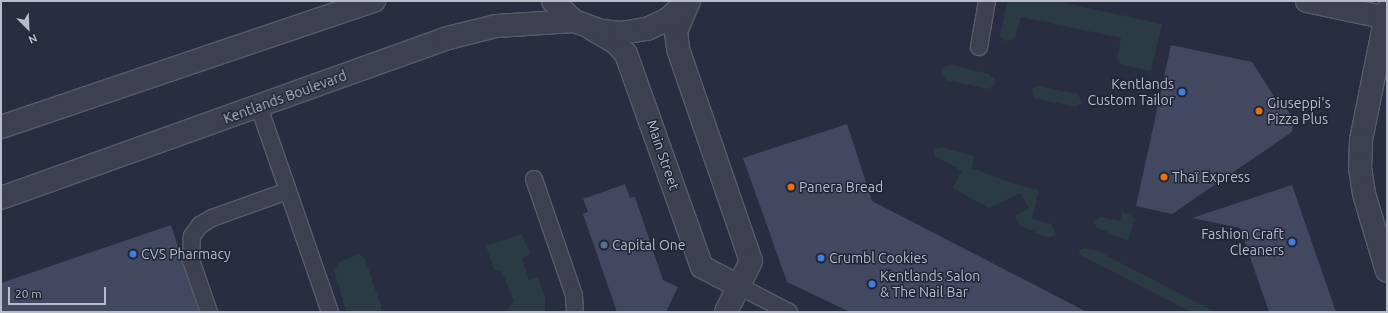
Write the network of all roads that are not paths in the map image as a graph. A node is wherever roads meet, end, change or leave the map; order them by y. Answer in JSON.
{"nodes":[{"id":1,"x":374,"y":1,"type":"edge"},
{"id":2,"x":553,"y":1,"type":"edge"},
{"id":3,"x":688,"y":1,"type":"edge"},
{"id":4,"x":987,"y":1,"type":"edge"},
{"id":5,"x":1307,"y":1,"type":"edge"},
{"id":6,"x":1386,"y":16,"type":"edge"},
{"id":7,"x":579,"y":23,"type":"junction"},
{"id":8,"x":978,"y":47,"type":"dead end"},
{"id":9,"x":259,"y":107,"type":"junction"},
{"id":10,"x":1,"y":127,"type":"edge"},
{"id":11,"x":534,"y":179,"type":"dead end"},
{"id":12,"x":288,"y":191,"type":"junction"},
{"id":13,"x":1,"y":198,"type":"edge"},
{"id":14,"x":1387,"y":270,"type":"edge"},
{"id":15,"x":739,"y":286,"type":"junction"},
{"id":16,"x":209,"y":312,"type":"edge"},
{"id":17,"x":330,"y":312,"type":"edge"},
{"id":18,"x":575,"y":312,"type":"edge"},
{"id":19,"x":726,"y":312,"type":"edge"},
{"id":20,"x":789,"y":312,"type":"edge"}],
"edges":[{"from":1,"to":10,"type":"street"},
{"from":2,"to":7,"type":"street"},
{"from":3,"to":7,"type":"street"},
{"from":3,"to":15,"type":"street"},
{"from":4,"to":8,"type":"lane"},
{"from":5,"to":6,"type":"street"},
{"from":6,"to":14,"type":"street"},
{"from":7,"to":9,"type":"street","name":"Kentlands Boulevard"},
{"from":7,"to":15,"type":"street","name":"Main Street"},
{"from":9,"to":12,"type":"lane"},
{"from":9,"to":13,"type":"street","name":"Kentlands Boulevard"},
{"from":11,"to":18,"type":"lane"},
{"from":12,"to":16,"type":"lane"},
{"from":12,"to":17,"type":"lane"},
{"from":15,"to":19,"type":"street"},
{"from":15,"to":20,"type":"lane"}]}
